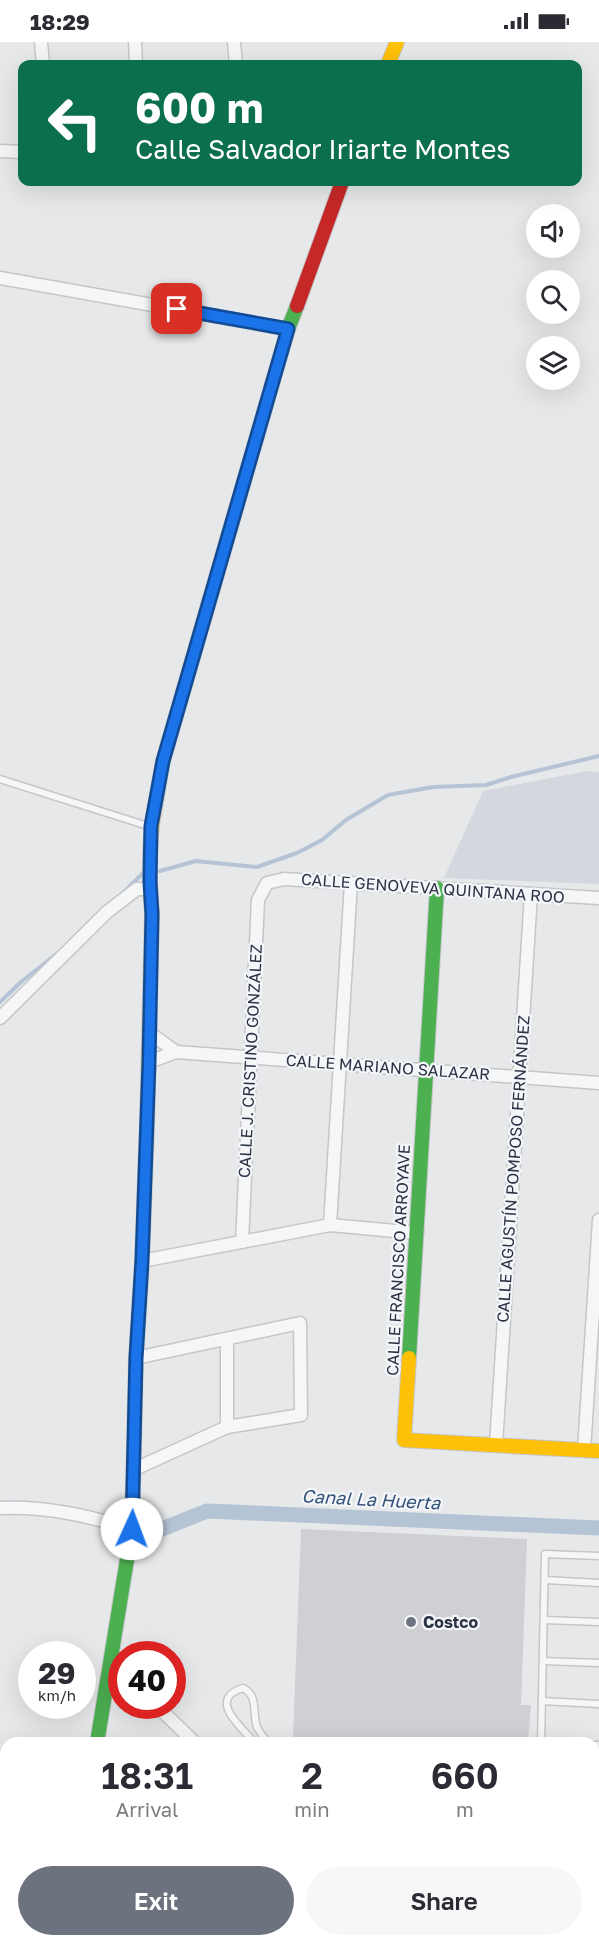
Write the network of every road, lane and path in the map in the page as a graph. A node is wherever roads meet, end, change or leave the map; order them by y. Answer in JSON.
{"nodes":[{"id":1,"x":41,"y":42,"type":"edge"},
{"id":2,"x":135,"y":42,"type":"edge"},
{"id":3,"x":234,"y":42,"type":"edge"},
{"id":4,"x":397,"y":42,"type":"edge"},
{"id":5,"x":43,"y":60,"type":"edge"},
{"id":6,"x":136,"y":60,"type":"edge"},
{"id":7,"x":236,"y":60,"type":"edge"},
{"id":8,"x":390,"y":60,"type":"edge"},
{"id":9,"x":0,"y":151,"type":"edge"},
{"id":10,"x":18,"y":152,"type":"edge"},
{"id":11,"x":341,"y":186,"type":"edge"},
{"id":12,"x":0,"y":278,"type":"edge"},
{"id":13,"x":288,"y":329,"type":"junction"},
{"id":14,"x":0,"y":779,"type":"edge"},
{"id":15,"x":151,"y":826,"type":"junction"},
{"id":16,"x":267,"y":883,"type":"joint"},
{"id":17,"x":351,"y":883,"type":"junction"},
{"id":18,"x":437,"y":888,"type":"junction"},
{"id":19,"x":150,"y":889,"type":"junction"},
{"id":20,"x":531,"y":894,"type":"junction"},
{"id":21,"x":599,"y":898,"type":"edge"},
{"id":22,"x":0,"y":1018,"type":"edge"},
{"id":23,"x":150,"y":1033,"type":"junction"},
{"id":24,"x":176,"y":1052,"type":"junction"},
{"id":25,"x":250,"y":1057,"type":"junction"},
{"id":26,"x":149,"y":1062,"type":"junction"},
{"id":27,"x":340,"y":1064,"type":"junction"},
{"id":28,"x":426,"y":1070,"type":"junction"},
{"id":29,"x":519,"y":1077,"type":"junction"},
{"id":30,"x":599,"y":1083,"type":"edge"},
{"id":31,"x":599,"y":1220,"type":"edge"},
{"id":32,"x":330,"y":1225,"type":"junction"},
{"id":33,"x":417,"y":1233,"type":"junction"},
{"id":34,"x":242,"y":1242,"type":"junction"},
{"id":35,"x":142,"y":1261,"type":"junction"},
{"id":36,"x":227,"y":1339,"type":"junction"},
{"id":37,"x":136,"y":1358,"type":"junction"},
{"id":38,"x":227,"y":1427,"type":"junction"},
{"id":39,"x":496,"y":1445,"type":"junction"},
{"id":40,"x":584,"y":1450,"type":"junction"},
{"id":41,"x":599,"y":1451,"type":"edge"},
{"id":42,"x":135,"y":1469,"type":"junction"},
{"id":43,"x":0,"y":1508,"type":"edge"},
{"id":44,"x":132,"y":1529,"type":"junction"},
{"id":45,"x":599,"y":1556,"type":"edge"},
{"id":46,"x":545,"y":1580,"type":"junction"},
{"id":47,"x":599,"y":1583,"type":"edge"},
{"id":48,"x":544,"y":1620,"type":"junction"},
{"id":49,"x":599,"y":1622,"type":"edge"},
{"id":50,"x":114,"y":1641,"type":"edge"},
{"id":51,"x":543,"y":1661,"type":"junction"},
{"id":52,"x":599,"y":1663,"type":"edge"},
{"id":53,"x":108,"y":1679,"type":"edge"},
{"id":54,"x":542,"y":1701,"type":"junction"},
{"id":55,"x":599,"y":1704,"type":"edge"},
{"id":56,"x":170,"y":1719,"type":"edge"},
{"id":57,"x":98,"y":1737,"type":"edge"},
{"id":58,"x":189,"y":1737,"type":"edge"},
{"id":59,"x":250,"y":1737,"type":"edge"},
{"id":60,"x":264,"y":1737,"type":"edge"},
{"id":61,"x":541,"y":1737,"type":"edge"}],
"edges":[{"from":1,"to":5,"type":"street"},
{"from":2,"to":6,"type":"street"},
{"from":3,"to":7,"type":"street"},
{"from":4,"to":8,"type":"main road"},
{"from":9,"to":10,"type":"street"},
{"from":11,"to":13,"type":"main road"},
{"from":12,"to":13,"type":"street"},
{"from":13,"to":15,"type":"main road"},
{"from":14,"to":15,"type":"lane"},
{"from":15,"to":19,"type":"main road"},
{"from":16,"to":17,"type":"street","name":"CALLE GENOVEVA QUINTANA ROO"},
{"from":16,"to":25,"type":"street","name":"CALLE J. CRISTINO GONZÁLEZ"},
{"from":17,"to":18,"type":"street","name":"CALLE GENOVEVA QUINTANA ROO"},
{"from":17,"to":27,"type":"street"},
{"from":18,"to":20,"type":"street","name":"CALLE GENOVEVA QUINTANA ROO"},
{"from":18,"to":28,"type":"main road","name":"CALLE FRANCISCO ARROYAVE"},
{"from":19,"to":22,"type":"street"},
{"from":19,"to":23,"type":"main road"},
{"from":20,"to":21,"type":"street","name":"CALLE GENOVEVA QUINTANA ROO"},
{"from":20,"to":29,"type":"street","name":"CALLE AGUSTÍN POMPOSO FERNÁNDEZ"},
{"from":23,"to":24,"type":"street"},
{"from":23,"to":26,"type":"main road"},
{"from":24,"to":25,"type":"street","name":"CALLE MARIANO SALAZAR"},
{"from":24,"to":26,"type":"street","name":"CALLE MARIANO SALAZAR"},
{"from":25,"to":27,"type":"street","name":"CALLE MARIANO SALAZAR"},
{"from":25,"to":34,"type":"street","name":"CALLE J. CRISTINO GONZÁLEZ"},
{"from":26,"to":35,"type":"main road"},
{"from":27,"to":28,"type":"street","name":"CALLE MARIANO SALAZAR"},
{"from":27,"to":32,"type":"street"},
{"from":28,"to":29,"type":"street","name":"CALLE MARIANO SALAZAR"},
{"from":28,"to":33,"type":"main road","name":"CALLE FRANCISCO ARROYAVE"},
{"from":29,"to":30,"type":"street","name":"CALLE MARIANO SALAZAR"},
{"from":29,"to":39,"type":"street","name":"CALLE AGUSTÍN POMPOSO FERNÁNDEZ"},
{"from":31,"to":40,"type":"street"},
{"from":32,"to":33,"type":"street"},
{"from":32,"to":34,"type":"street"},
{"from":33,"to":39,"type":"main road","name":"CALLE FRANCISCO ARROYAVE"},
{"from":34,"to":35,"type":"street"},
{"from":35,"to":37,"type":"main road"},
{"from":36,"to":37,"type":"street"},
{"from":36,"to":38,"type":"street"},
{"from":36,"to":38,"type":"street"},
{"from":37,"to":42,"type":"main road"},
{"from":38,"to":42,"type":"street"},
{"from":39,"to":40,"type":"main road","name":"CALLE FRANCISCO ARROYAVE"},
{"from":40,"to":41,"type":"main road","name":"CALLE FRANCISCO ARROYAVE"},
{"from":42,"to":44,"type":"main road"},
{"from":43,"to":44,"type":"street"},
{"from":44,"to":50,"type":"main road"},
{"from":45,"to":46,"type":"lane"},
{"from":46,"to":47,"type":"lane"},
{"from":46,"to":48,"type":"lane"},
{"from":48,"to":49,"type":"lane"},
{"from":48,"to":51,"type":"lane"},
{"from":51,"to":52,"type":"lane"},
{"from":51,"to":54,"type":"lane"},
{"from":53,"to":57,"type":"main road"},
{"from":54,"to":55,"type":"lane"},
{"from":54,"to":61,"type":"lane"},
{"from":56,"to":58,"type":"street"},
{"from":59,"to":60,"type":"lane"}]}
